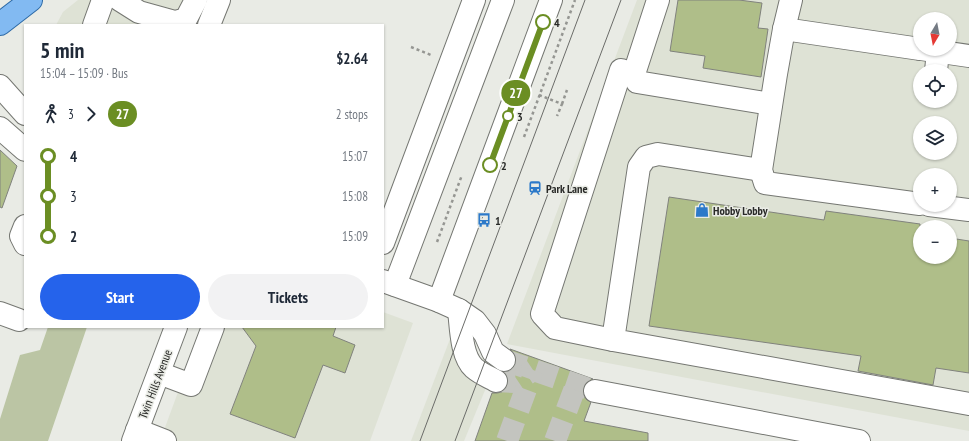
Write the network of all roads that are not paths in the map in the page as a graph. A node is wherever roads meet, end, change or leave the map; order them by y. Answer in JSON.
{"nodes":[{"id":1,"x":31,"y":0,"type":"edge"},
{"id":2,"x":103,"y":0,"type":"edge"},
{"id":3,"x":120,"y":0,"type":"edge"},
{"id":4,"x":196,"y":0,"type":"edge"},
{"id":5,"x":219,"y":0,"type":"edge"},
{"id":6,"x":474,"y":0,"type":"edge"},
{"id":7,"x":503,"y":0,"type":"edge"},
{"id":8,"x":551,"y":0,"type":"edge"},
{"id":9,"x":658,"y":0,"type":"edge"},
{"id":10,"x":791,"y":0,"type":"edge"},
{"id":11,"x":0,"y":24,"type":"edge"},
{"id":12,"x":94,"y":24,"type":"edge"},
{"id":13,"x":209,"y":24,"type":"edge"},
{"id":14,"x":784,"y":29,"type":"junction"},
{"id":15,"x":913,"y":52,"type":"edge"},
{"id":16,"x":957,"y":56,"type":"edge"},
{"id":17,"x":969,"y":56,"type":"edge"},
{"id":18,"x":634,"y":74,"type":"junction"},
{"id":19,"x":0,"y":86,"type":"edge"},
{"id":20,"x":771,"y":104,"type":"junction"},
{"id":21,"x":17,"y":111,"type":"edge"},
{"id":22,"x":0,"y":128,"type":"edge"},
{"id":23,"x":24,"y":149,"type":"edge"},
{"id":24,"x":761,"y":170,"type":"junction"},
{"id":25,"x":913,"y":203,"type":"edge"},
{"id":26,"x":957,"y":208,"type":"edge"},
{"id":27,"x":969,"y":210,"type":"edge"},
{"id":28,"x":24,"y":228,"type":"edge"},
{"id":29,"x":384,"y":240,"type":"edge"},
{"id":30,"x":24,"y":242,"type":"edge"},
{"id":31,"x":389,"y":283,"type":"edge"},
{"id":32,"x":439,"y":301,"type":"junction"},
{"id":33,"x":459,"y":310,"type":"junction"},
{"id":34,"x":176,"y":328,"type":"edge"},
{"id":35,"x":213,"y":328,"type":"edge"},
{"id":36,"x":613,"y":340,"type":"junction"},
{"id":37,"x":504,"y":360,"type":"tunnel mouth"},
{"id":38,"x":159,"y":373,"type":"junction"},
{"id":39,"x":496,"y":381,"type":"tunnel mouth"},
{"id":40,"x":595,"y":391,"type":"tunnel mouth"},
{"id":41,"x":969,"y":404,"type":"edge"},
{"id":42,"x":136,"y":436,"type":"edge"},
{"id":43,"x":165,"y":441,"type":"edge"},
{"id":44,"x":860,"y":441,"type":"edge"}],
"edges":[{"from":1,"to":11,"type":"main road"},
{"from":2,"to":12,"type":"street"},
{"from":3,"to":4,"type":"street"},
{"from":5,"to":13,"type":"street"},
{"from":6,"to":29,"type":"street"},
{"from":7,"to":31,"type":"street"},
{"from":8,"to":32,"type":"street"},
{"from":9,"to":18,"type":"street"},
{"from":10,"to":14,"type":"street"},
{"from":14,"to":15,"type":"street"},
{"from":14,"to":20,"type":"street"},
{"from":16,"to":17,"type":"street"},
{"from":18,"to":20,"type":"street"},
{"from":18,"to":36,"type":"street"},
{"from":19,"to":21,"type":"street"},
{"from":20,"to":24,"type":"street"},
{"from":22,"to":23,"type":"street"},
{"from":24,"to":25,"type":"street"},
{"from":24,"to":36,"type":"street"},
{"from":26,"to":27,"type":"street"},
{"from":28,"to":30,"type":"street"},
{"from":31,"to":32,"type":"street"},
{"from":32,"to":33,"type":"street"},
{"from":33,"to":37,"type":"street"},
{"from":33,"to":39,"type":"street"},
{"from":34,"to":38,"type":"street","name":"Twin Hills Avenue"},
{"from":35,"to":38,"type":"street"},
{"from":36,"to":41,"type":"street"},
{"from":38,"to":42,"type":"street","name":"Twin Hills Avenue"},
{"from":40,"to":44,"type":"street"},
{"from":42,"to":43,"type":"street"}]}
